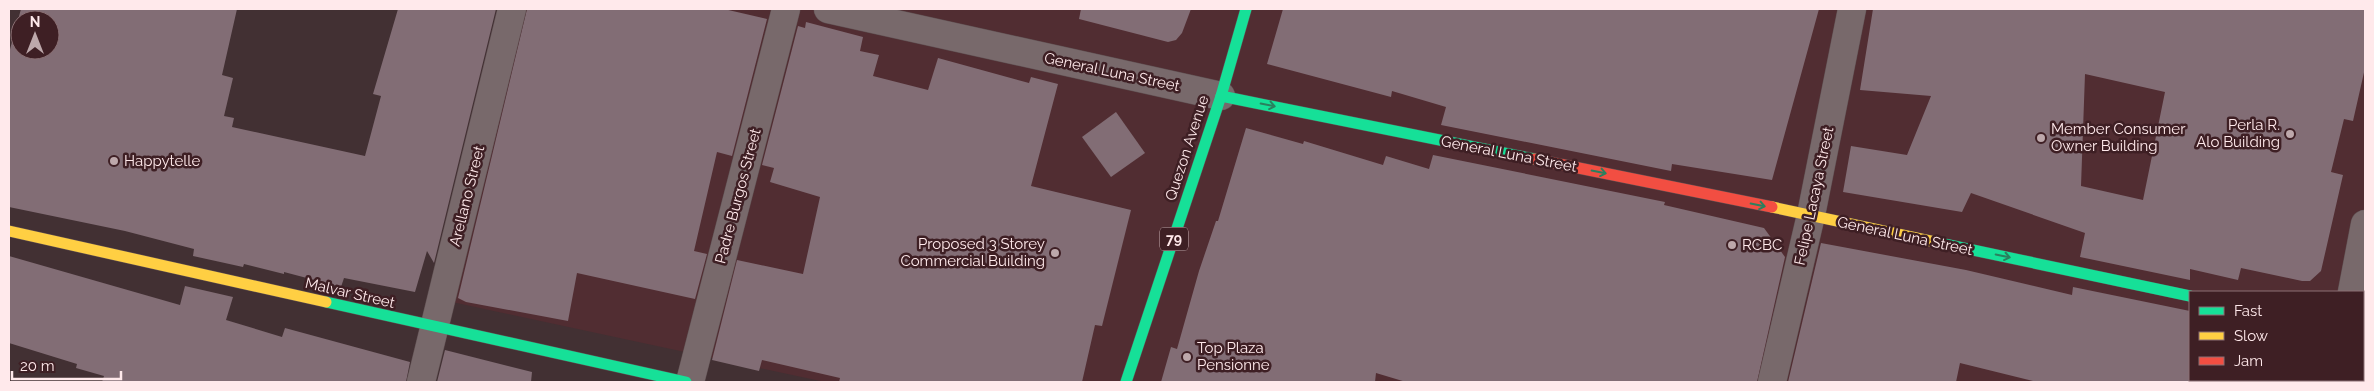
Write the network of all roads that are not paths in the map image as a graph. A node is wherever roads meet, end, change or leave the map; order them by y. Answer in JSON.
{"nodes":[{"id":1,"x":512,"y":9,"type":"edge"},
{"id":2,"x":786,"y":9,"type":"edge"},
{"id":3,"x":828,"y":9,"type":"edge"},
{"id":4,"x":1246,"y":9,"type":"edge"},
{"id":5,"x":1852,"y":9,"type":"edge"},
{"id":6,"x":1221,"y":96,"type":"junction"},
{"id":7,"x":1810,"y":215,"type":"junction"},
{"id":8,"x":2365,"y":224,"type":"edge"},
{"id":9,"x":9,"y":231,"type":"edge"},
{"id":10,"x":2352,"y":291,"type":"edge"},
{"id":11,"x":2189,"y":296,"type":"edge"},
{"id":12,"x":436,"y":328,"type":"junction"},
{"id":13,"x":421,"y":382,"type":"edge"},
{"id":14,"x":688,"y":382,"type":"edge"},
{"id":15,"x":1126,"y":382,"type":"edge"},
{"id":16,"x":1772,"y":382,"type":"edge"}],
"edges":[{"from":1,"to":12,"type":"street","name":"Arellano Street"},
{"from":2,"to":14,"type":"street","name":"Padre Burgos Street"},
{"from":3,"to":6,"type":"street","name":"General Luna Street"},
{"from":4,"to":6,"type":"street","name":"Quezon Avenue","number":"79"},
{"from":5,"to":7,"type":"street","name":"Felipe Lacaya Street"},
{"from":6,"to":7,"type":"street","name":"General Luna Street","one_way":true},
{"from":6,"to":15,"type":"street","name":"Quezon Avenue","number":"79"},
{"from":7,"to":11,"type":"street","name":"General Luna Street","one_way":true},
{"from":7,"to":16,"type":"street","name":"Felipe Lacaya Street"},
{"from":8,"to":10,"type":"street"},
{"from":9,"to":12,"type":"street","name":"Malvar Street"},
{"from":12,"to":13,"type":"street","name":"Arellano Street"},
{"from":12,"to":14,"type":"street","name":"Malvar Street"}]}
